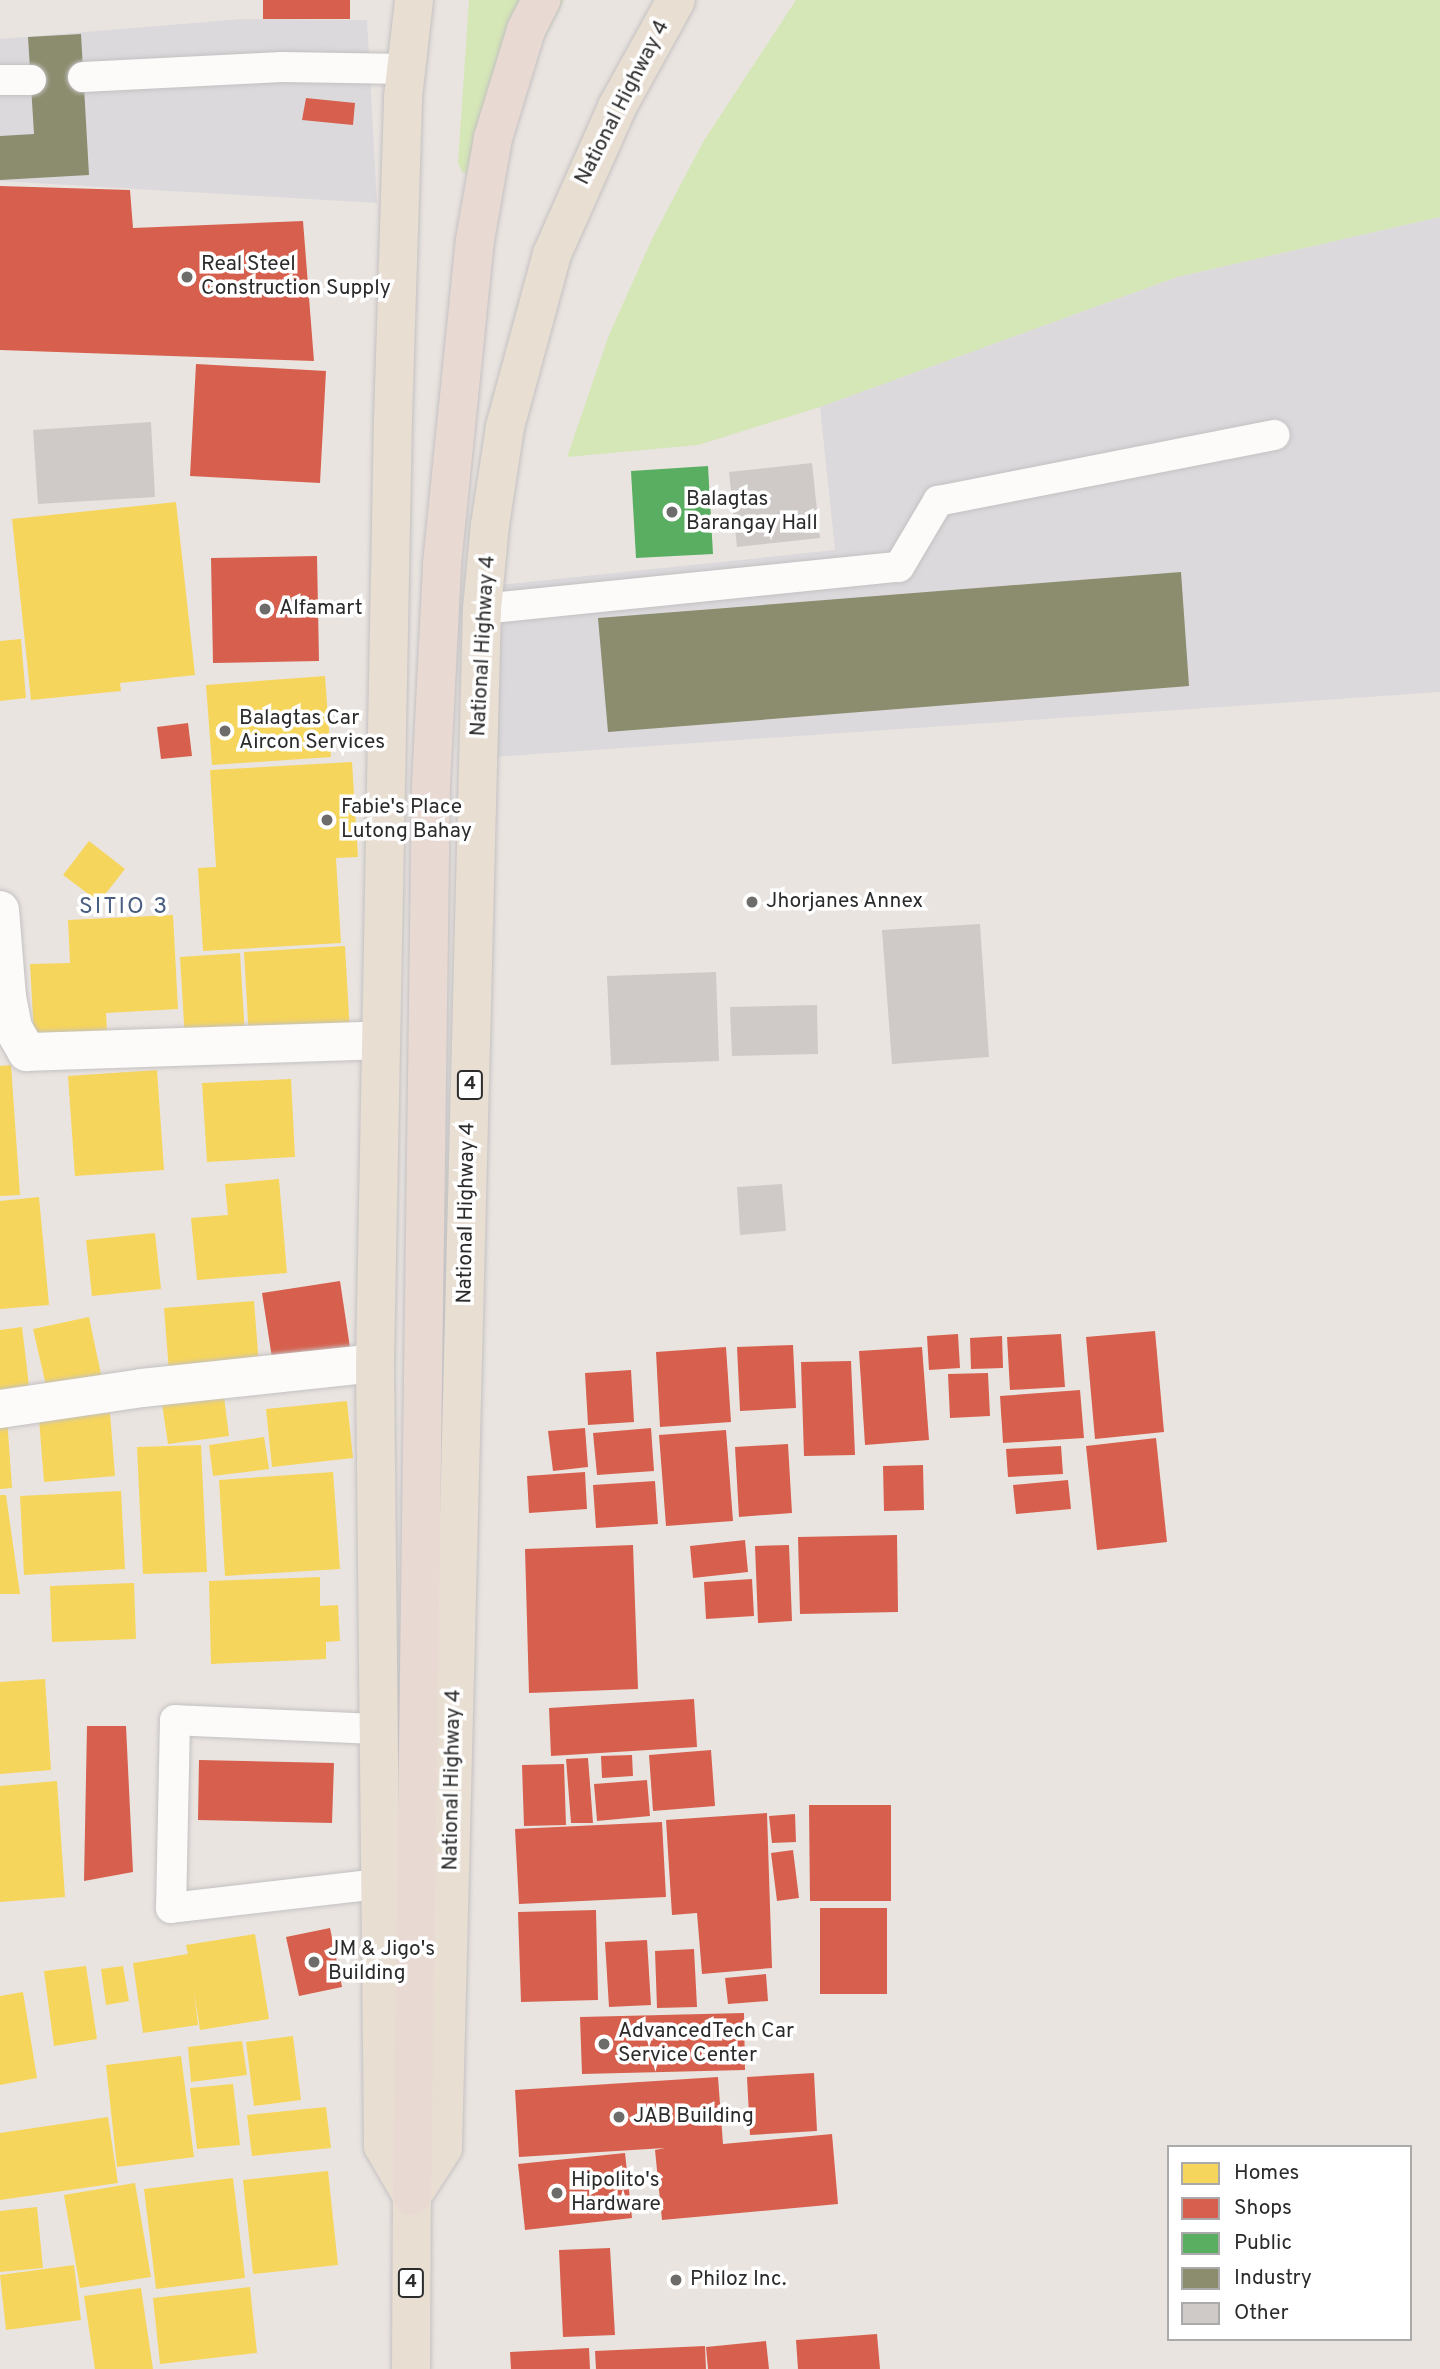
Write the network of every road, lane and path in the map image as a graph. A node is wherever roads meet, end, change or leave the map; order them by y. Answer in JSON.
{"nodes":[{"id":1,"x":414,"y":0,"type":"edge"},
{"id":2,"x":541,"y":0,"type":"edge"},
{"id":3,"x":676,"y":0,"type":"edge"},
{"id":4,"x":408,"y":69,"type":"junction"},
{"id":5,"x":83,"y":77,"type":"dead end"},
{"id":6,"x":0,"y":79,"type":"edge"},
{"id":7,"x":31,"y":80,"type":"dead end"},
{"id":8,"x":1275,"y":435,"type":"dead end"},
{"id":9,"x":482,"y":609,"type":"junction"},
{"id":10,"x":0,"y":910,"type":"edge"},
{"id":11,"x":381,"y":1040,"type":"junction"},
{"id":12,"x":374,"y":1363,"type":"junction"},
{"id":13,"x":0,"y":1409,"type":"edge"},
{"id":14,"x":379,"y":1729,"type":"junction"},
{"id":15,"x":380,"y":1884,"type":"junction"},
{"id":16,"x":412,"y":2196,"type":"junction"},
{"id":17,"x":411,"y":2369,"type":"edge"}],
"edges":[{"from":1,"to":4,"type":"main road"},
{"from":2,"to":16,"type":"highway"},
{"from":3,"to":9,"type":"main road","name":"National Highway 4","number":"4"},
{"from":4,"to":5,"type":"lane"},
{"from":4,"to":11,"type":"main road"},
{"from":6,"to":7,"type":"lane"},
{"from":8,"to":9,"type":"lane"},
{"from":9,"to":16,"type":"main road","name":"National Highway 4","number":"4"},
{"from":10,"to":11,"type":"street"},
{"from":11,"to":12,"type":"main road"},
{"from":12,"to":13,"type":"street"},
{"from":12,"to":14,"type":"main road"},
{"from":14,"to":15,"type":"main road"},
{"from":14,"to":15,"type":"lane"},
{"from":15,"to":16,"type":"main road"},
{"from":16,"to":17,"type":"main road","number":"4"}]}
